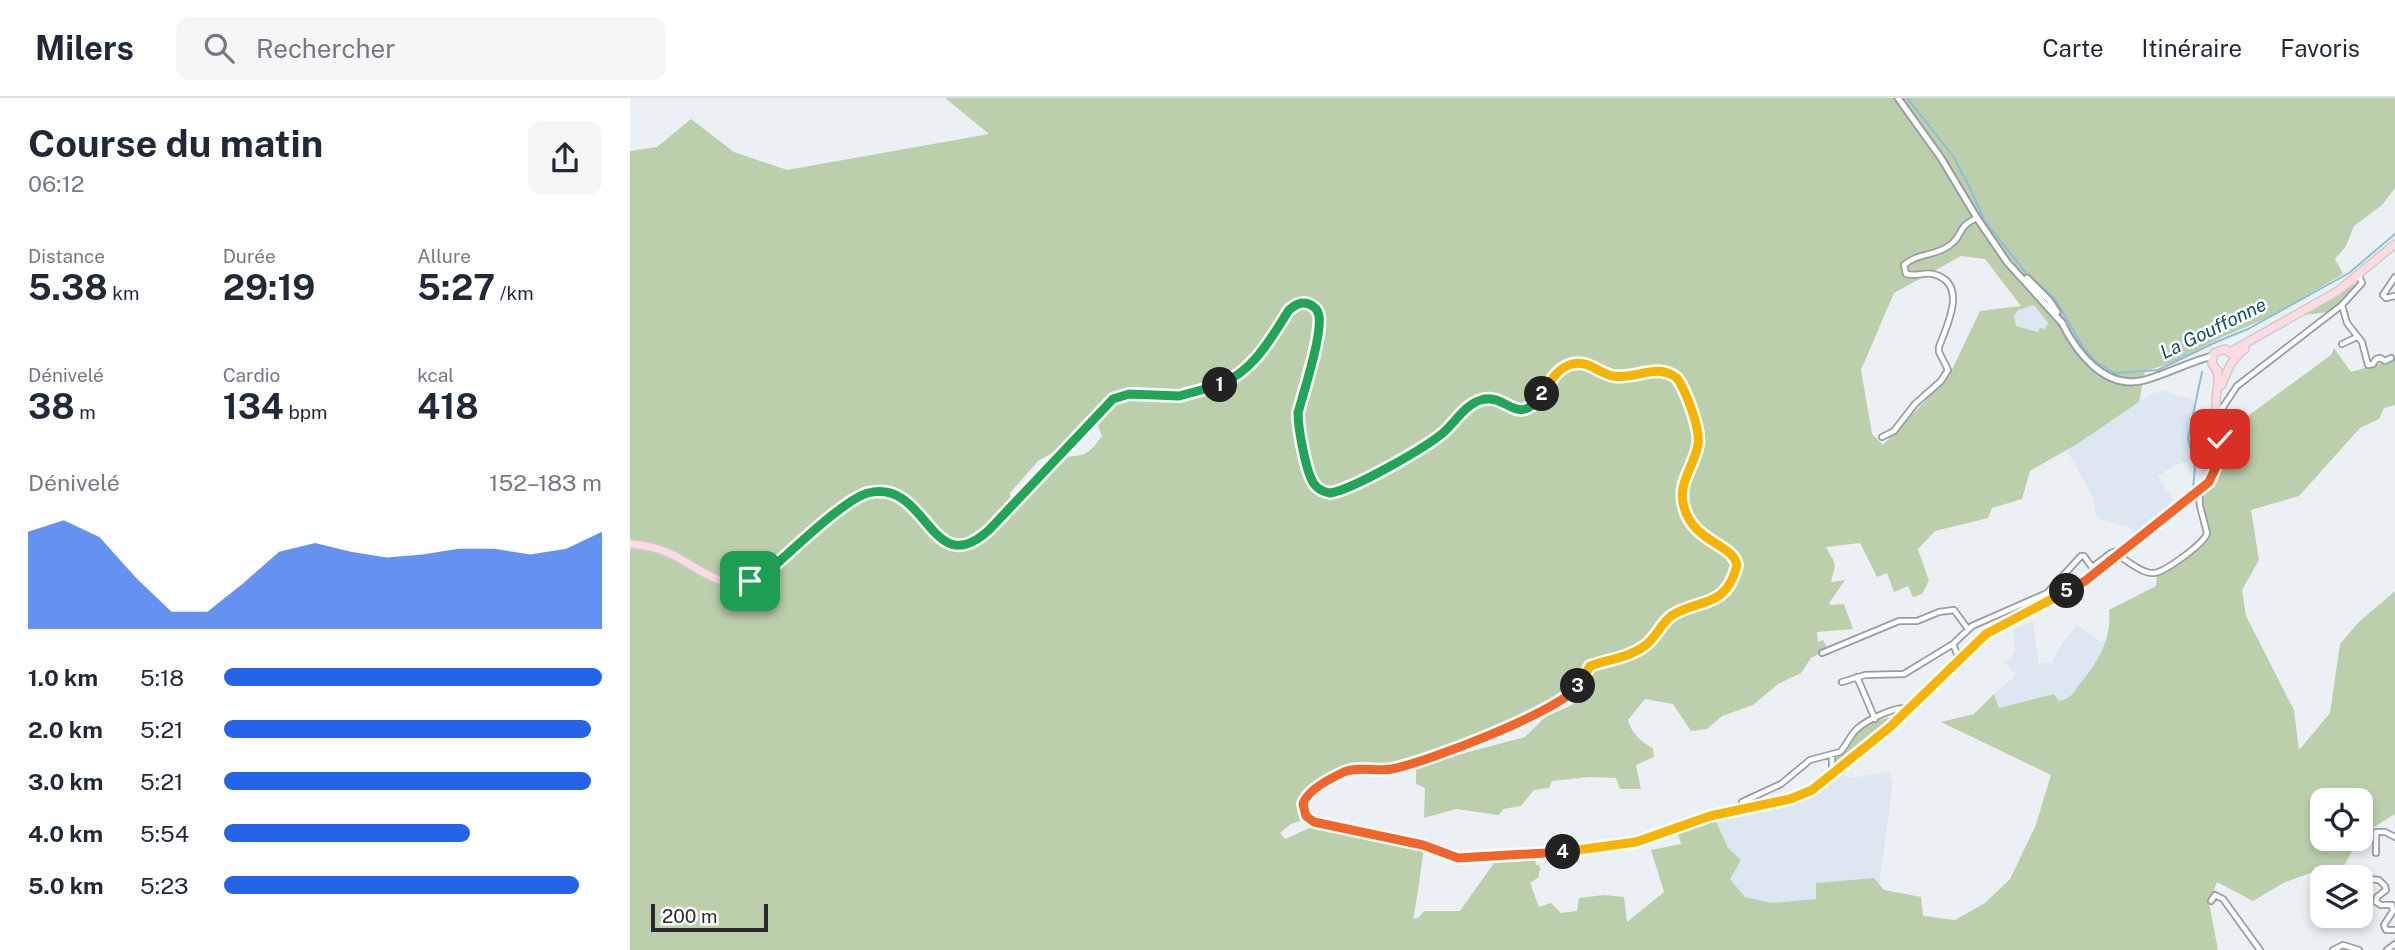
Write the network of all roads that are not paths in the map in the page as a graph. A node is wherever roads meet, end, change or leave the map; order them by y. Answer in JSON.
{"nodes":[{"id":1,"x":1898,"y":98,"type":"edge"},
{"id":2,"x":1977,"y":218,"type":"junction"},
{"id":3,"x":2395,"y":244,"type":"edge"},
{"id":4,"x":2358,"y":274,"type":"junction"},
{"id":5,"x":2395,"y":277,"type":"edge"},
{"id":6,"x":2395,"y":296,"type":"edge"},
{"id":7,"x":2342,"y":305,"type":"junction"},
{"id":8,"x":2283,"y":323,"type":"junction"},
{"id":9,"x":2357,"y":337,"type":"junction"},
{"id":10,"x":2342,"y":344,"type":"dead end"},
{"id":11,"x":2230,"y":352,"type":"junction"},
{"id":12,"x":2391,"y":358,"type":"dead end"},
{"id":13,"x":2234,"y":361,"type":"junction"},
{"id":14,"x":2213,"y":363,"type":"junction"},
{"id":15,"x":2226,"y":371,"type":"junction"},
{"id":16,"x":2219,"y":410,"type":"junction"},
{"id":17,"x":1882,"y":437,"type":"dead end"},
{"id":18,"x":2199,"y":492,"type":"junction"},
{"id":19,"x":630,"y":544,"type":"edge"},
{"id":20,"x":2120,"y":554,"type":"junction"},
{"id":21,"x":1968,"y":629,"type":"junction"},
{"id":22,"x":1953,"y":644,"type":"junction"},
{"id":23,"x":1822,"y":653,"type":"dead end"},
{"id":24,"x":1959,"y":659,"type":"junction"},
{"id":25,"x":1857,"y":677,"type":"junction"},
{"id":26,"x":1842,"y":682,"type":"dead end"},
{"id":27,"x":1910,"y":708,"type":"junction"},
{"id":28,"x":1875,"y":719,"type":"junction"},
{"id":29,"x":1832,"y":756,"type":"junction"},
{"id":30,"x":1838,"y":770,"type":"junction"},
{"id":31,"x":1742,"y":802,"type":"dead end"},
{"id":32,"x":2395,"y":837,"type":"edge"},
{"id":33,"x":2376,"y":853,"type":"dead end"},
{"id":34,"x":2373,"y":879,"type":"edge"},
{"id":35,"x":2211,"y":901,"type":"dead end"},
{"id":36,"x":2395,"y":930,"type":"edge"},
{"id":37,"x":2395,"y":944,"type":"edge"},
{"id":38,"x":2260,"y":950,"type":"edge"},
{"id":39,"x":2333,"y":950,"type":"edge"},
{"id":40,"x":2358,"y":950,"type":"edge"},
{"id":41,"x":2387,"y":950,"type":"edge"}],
"edges":[{"from":1,"to":2,"type":"street"},
{"from":2,"to":14,"type":"street"},
{"from":2,"to":17,"type":"street"},
{"from":3,"to":4,"type":"main road"},
{"from":4,"to":7,"type":"street"},
{"from":4,"to":8,"type":"main road"},
{"from":5,"to":6,"type":"street"},
{"from":7,"to":9,"type":"street"},
{"from":7,"to":16,"type":"street"},
{"from":8,"to":11,"type":"main road"},
{"from":8,"to":13,"type":"main road"},
{"from":9,"to":10,"type":"street"},
{"from":9,"to":12,"type":"street"},
{"from":11,"to":13,"type":"main road"},
{"from":11,"to":14,"type":"main road"},
{"from":13,"to":15,"type":"main road"},
{"from":14,"to":15,"type":"main road"},
{"from":14,"to":16,"type":"main road"},
{"from":15,"to":16,"type":"main road"},
{"from":16,"to":18,"type":"main road"},
{"from":18,"to":20,"type":"main road"},
{"from":18,"to":20,"type":"street"},
{"from":19,"to":30,"type":"main road"},
{"from":20,"to":21,"type":"street"},
{"from":20,"to":24,"type":"main road"},
{"from":21,"to":22,"type":"street"},
{"from":21,"to":23,"type":"street"},
{"from":22,"to":24,"type":"street"},
{"from":22,"to":25,"type":"street"},
{"from":24,"to":27,"type":"main road"},
{"from":25,"to":26,"type":"street"},
{"from":25,"to":28,"type":"street"},
{"from":27,"to":28,"type":"street"},
{"from":27,"to":30,"type":"main road"},
{"from":28,"to":29,"type":"street"},
{"from":29,"to":30,"type":"street"},
{"from":29,"to":31,"type":"street"},
{"from":32,"to":33,"type":"street"},
{"from":34,"to":36,"type":"street"},
{"from":35,"to":38,"type":"street"},
{"from":37,"to":41,"type":"street"},
{"from":39,"to":40,"type":"street"}]}
